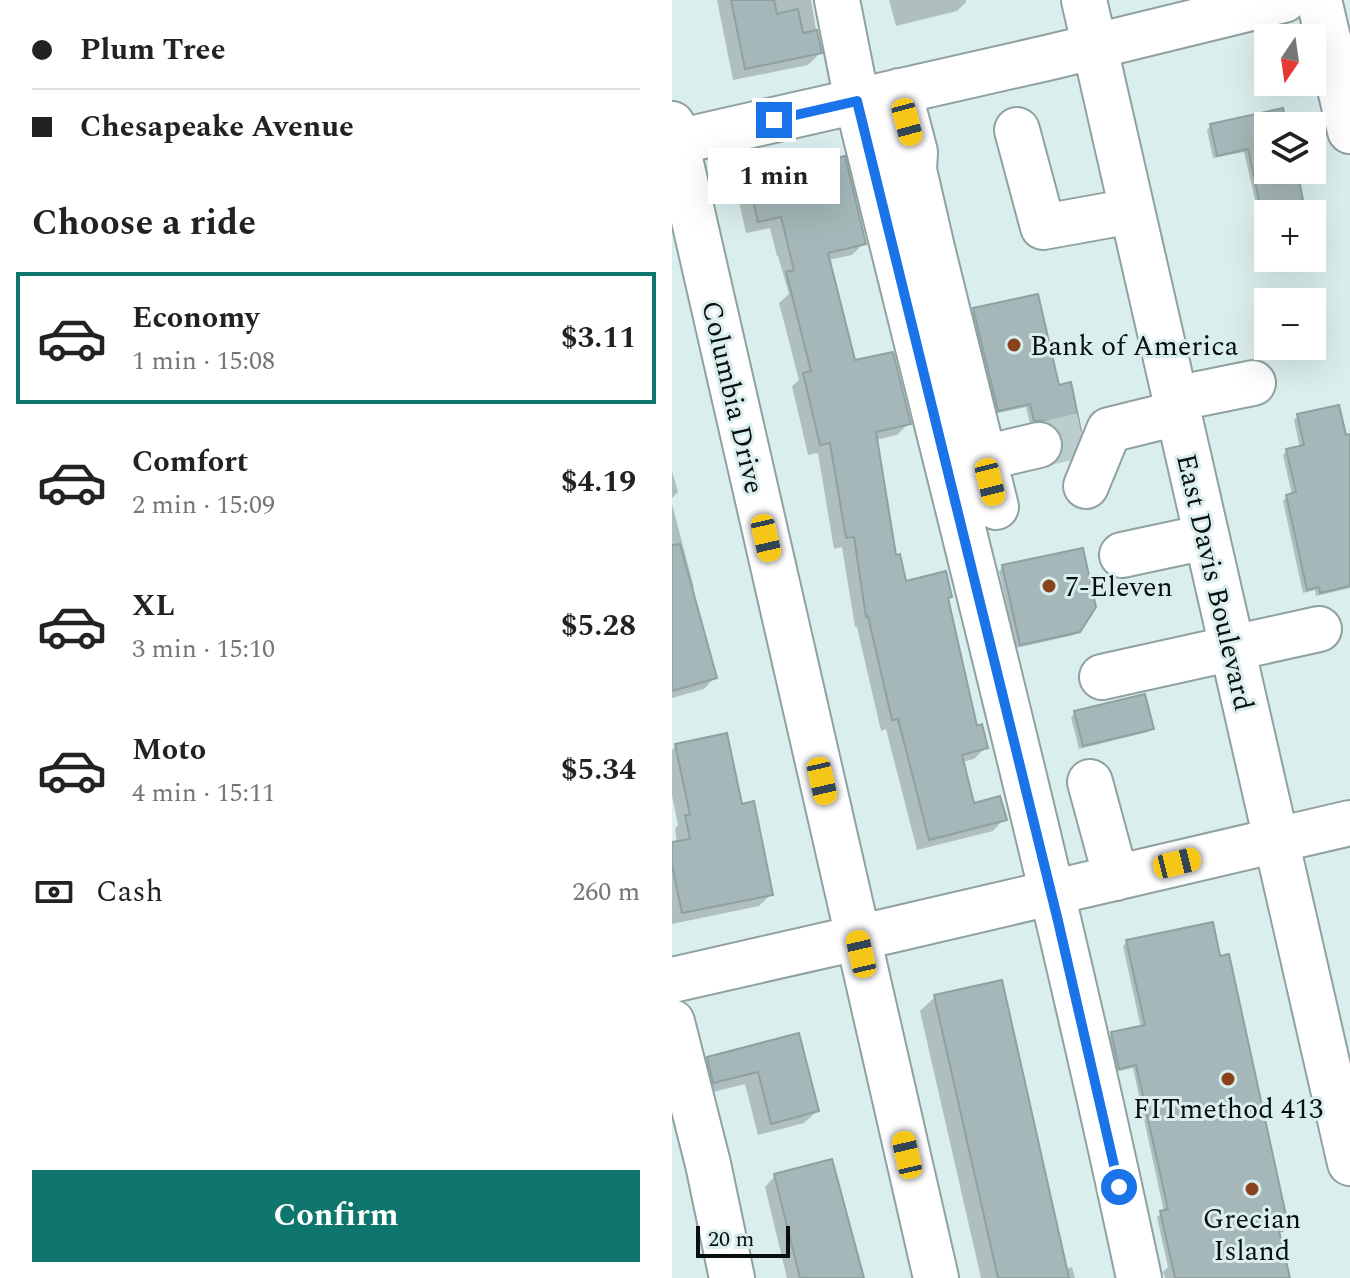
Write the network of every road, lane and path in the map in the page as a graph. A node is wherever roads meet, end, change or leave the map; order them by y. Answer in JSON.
{"nodes":[{"id":1,"x":837,"y":0,"type":"edge"},
{"id":2,"x":1084,"y":0,"type":"edge"},
{"id":3,"x":1284,"y":0,"type":"edge"},
{"id":4,"x":1319,"y":0,"type":"edge"},
{"id":5,"x":1094,"y":46,"type":"junction"},
{"id":6,"x":899,"y":91,"type":"junction"},
{"id":7,"x":857,"y":101,"type":"junction"},
{"id":8,"x":1017,"y":130,"type":"dead end"},
{"id":9,"x":1350,"y":131,"type":"edge"},
{"id":10,"x":673,"y":137,"type":"edge"},
{"id":11,"x":1132,"y":211,"type":"junction"},
{"id":12,"x":1253,"y":383,"type":"dead end"},
{"id":13,"x":1176,"y":406,"type":"junction"},
{"id":14,"x":1039,"y":445,"type":"tunnel mouth"},
{"id":15,"x":984,"y":458,"type":"junction"},
{"id":16,"x":1086,"y":486,"type":"dead end"},
{"id":17,"x":996,"y":507,"type":"dead end"},
{"id":18,"x":1206,"y":537,"type":"junction"},
{"id":19,"x":1122,"y":555,"type":"dead end"},
{"id":20,"x":1319,"y":629,"type":"dead end"},
{"id":21,"x":1231,"y":648,"type":"junction"},
{"id":22,"x":1102,"y":677,"type":"dead end"},
{"id":23,"x":1090,"y":782,"type":"dead end"},
{"id":24,"x":1350,"y":823,"type":"edge"},
{"id":25,"x":1276,"y":840,"type":"junction"},
{"id":26,"x":1116,"y":878,"type":"junction"},
{"id":27,"x":1051,"y":893,"type":"junction"},
{"id":28,"x":858,"y":938,"type":"junction"},
{"id":29,"x":672,"y":980,"type":"edge"},
{"id":30,"x":672,"y":1022,"type":"edge"},
{"id":31,"x":1350,"y":1163,"type":"edge"},
{"id":32,"x":732,"y":1278,"type":"edge"},
{"id":33,"x":936,"y":1278,"type":"edge"},
{"id":34,"x":1139,"y":1278,"type":"edge"}],
"edges":[{"from":1,"to":7,"type":"street"},
{"from":2,"to":5,"type":"street","name":"East Davis Boulevard"},
{"from":3,"to":5,"type":"street"},
{"from":4,"to":9,"type":"street"},
{"from":5,"to":6,"type":"street"},
{"from":5,"to":11,"type":"street","name":"East Davis Boulevard"},
{"from":6,"to":7,"type":"street"},
{"from":6,"to":15,"type":"street"},
{"from":7,"to":10,"type":"street"},
{"from":7,"to":27,"type":"street"},
{"from":8,"to":11,"type":"street"},
{"from":10,"to":28,"type":"street","name":"Columbia Drive"},
{"from":11,"to":13,"type":"street","name":"East Davis Boulevard"},
{"from":12,"to":13,"type":"street"},
{"from":13,"to":16,"type":"street"},
{"from":13,"to":18,"type":"street","name":"East Davis Boulevard"},
{"from":14,"to":15,"type":"street"},
{"from":15,"to":17,"type":"street"},
{"from":18,"to":19,"type":"street"},
{"from":18,"to":21,"type":"street","name":"East Davis Boulevard"},
{"from":20,"to":21,"type":"street"},
{"from":21,"to":22,"type":"street"},
{"from":21,"to":25,"type":"street","name":"East Davis Boulevard"},
{"from":23,"to":26,"type":"street"},
{"from":24,"to":25,"type":"street"},
{"from":25,"to":26,"type":"street"},
{"from":25,"to":31,"type":"street","name":"East Davis Boulevard"},
{"from":26,"to":27,"type":"street"},
{"from":27,"to":28,"type":"street"},
{"from":27,"to":34,"type":"street"},
{"from":28,"to":29,"type":"street"},
{"from":28,"to":33,"type":"street","name":"Columbia Drive"},
{"from":30,"to":32,"type":"street"}]}
